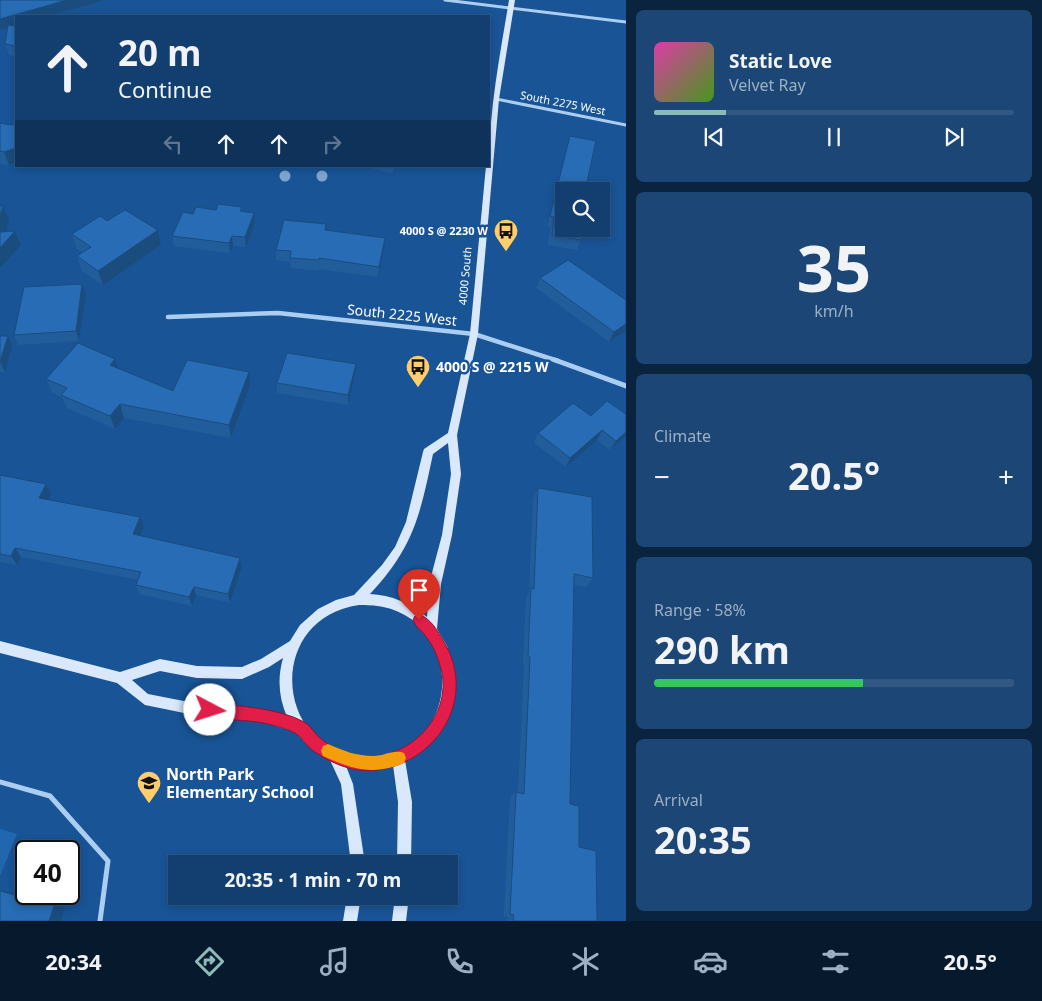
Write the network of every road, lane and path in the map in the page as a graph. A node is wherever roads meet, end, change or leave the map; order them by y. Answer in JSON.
{"nodes":[{"id":1,"x":445,"y":0,"type":"edge"},
{"id":2,"x":512,"y":0,"type":"edge"},
{"id":3,"x":511,"y":8,"type":"junction"},
{"id":4,"x":626,"y":22,"type":"edge"},
{"id":5,"x":496,"y":99,"type":"junction"},
{"id":6,"x":626,"y":125,"type":"edge"},
{"id":7,"x":490,"y":163,"type":"edge"},
{"id":8,"x":490,"y":167,"type":"edge"},
{"id":9,"x":168,"y":317,"type":"dead end"},
{"id":10,"x":474,"y":334,"type":"junction"},
{"id":11,"x":626,"y":386,"type":"edge"},
{"id":12,"x":452,"y":435,"type":"junction"},
{"id":13,"x":357,"y":600,"type":"junction"},
{"id":14,"x":431,"y":632,"type":"junction"},
{"id":15,"x":291,"y":646,"type":"junction"},
{"id":16,"x":0,"y":647,"type":"edge"},
{"id":17,"x":120,"y":678,"type":"junction"},
{"id":18,"x":300,"y":727,"type":"junction"},
{"id":19,"x":334,"y":755,"type":"junction"},
{"id":20,"x":399,"y":758,"type":"junction"},
{"id":21,"x":0,"y":782,"type":"edge"},
{"id":22,"x":357,"y":855,"type":"edge"},
{"id":23,"x":404,"y":855,"type":"edge"},
{"id":24,"x":353,"y":905,"type":"edge"},
{"id":25,"x":401,"y":905,"type":"edge"},
{"id":26,"x":100,"y":921,"type":"edge"},
{"id":27,"x":350,"y":921,"type":"edge"},
{"id":28,"x":399,"y":921,"type":"edge"}],
"edges":[{"from":1,"to":3,"type":"street"},
{"from":2,"to":3,"type":"street","name":"4000 South"},
{"from":3,"to":4,"type":"street"},
{"from":3,"to":5,"type":"street","name":"4000 South"},
{"from":5,"to":6,"type":"street","name":"South 2275 West"},
{"from":5,"to":7,"type":"street","name":"4000 South"},
{"from":8,"to":10,"type":"street","name":"4000 South"},
{"from":9,"to":10,"type":"street","name":"South 2225 West"},
{"from":10,"to":11,"type":"street","name":"South 2225 West"},
{"from":10,"to":12,"type":"street","name":"4000 South"},
{"from":12,"to":13,"type":"street"},
{"from":12,"to":14,"type":"street","name":"4000 South"},
{"from":13,"to":14,"type":"street"},
{"from":13,"to":15,"type":"street"},
{"from":14,"to":20,"type":"street"},
{"from":15,"to":17,"type":"street"},
{"from":15,"to":18,"type":"street"},
{"from":16,"to":17,"type":"street"},
{"from":17,"to":18,"type":"street"},
{"from":18,"to":19,"type":"street"},
{"from":19,"to":20,"type":"street"},
{"from":19,"to":22,"type":"street"},
{"from":20,"to":23,"type":"street"},
{"from":21,"to":26,"type":"lane"},
{"from":24,"to":27,"type":"street"},
{"from":25,"to":28,"type":"street"}]}
